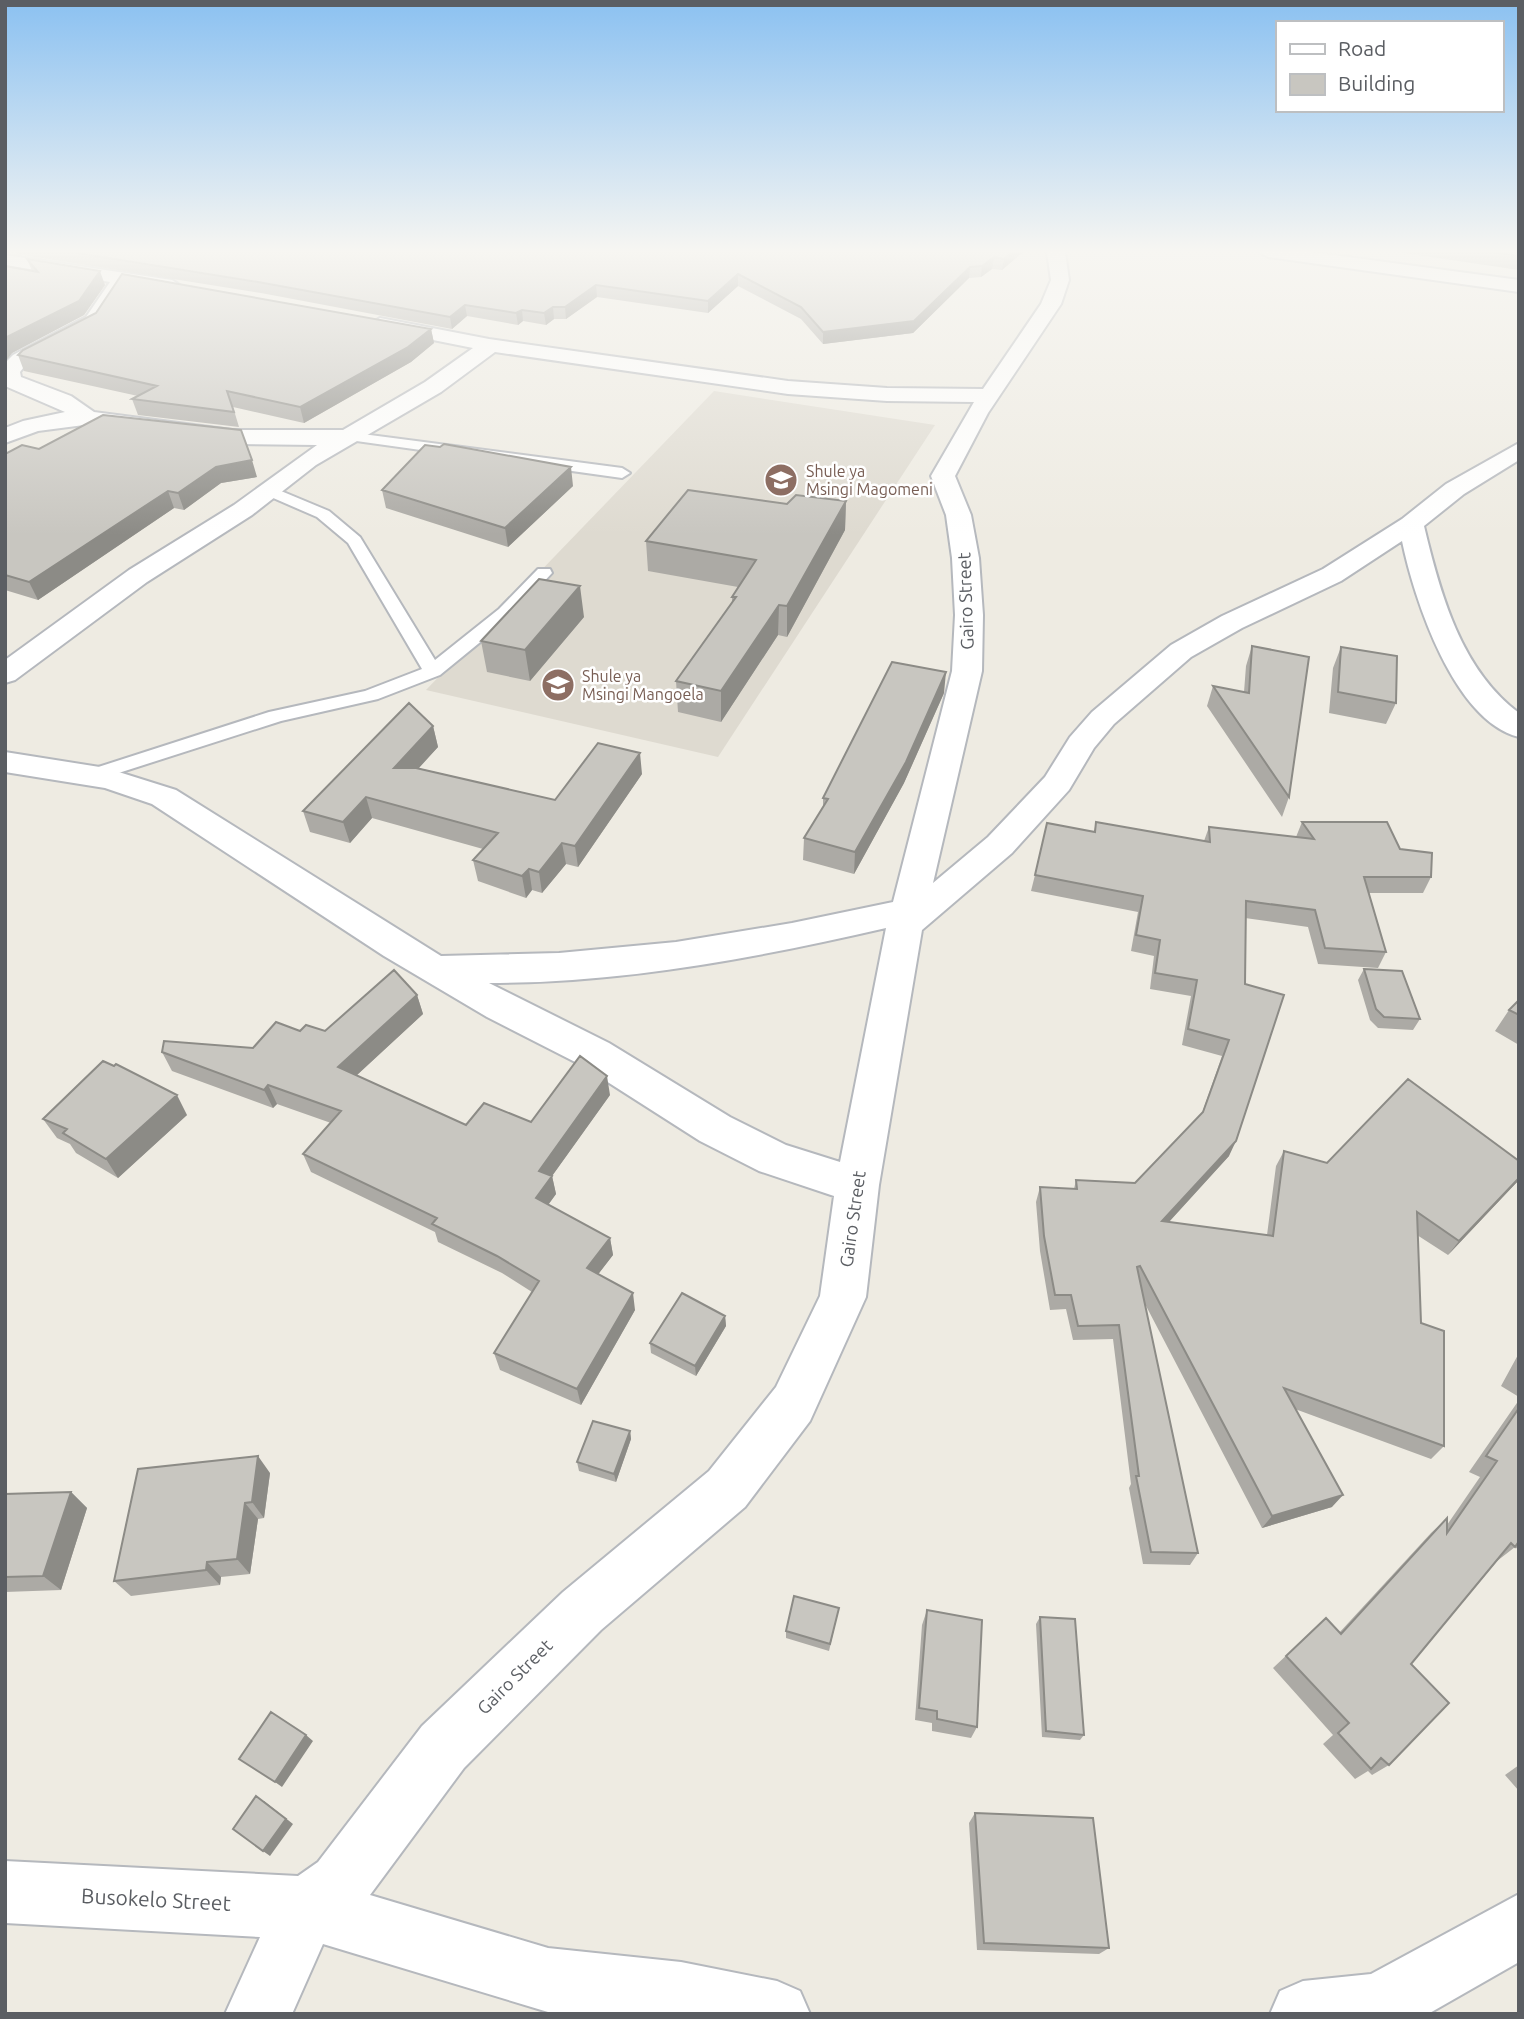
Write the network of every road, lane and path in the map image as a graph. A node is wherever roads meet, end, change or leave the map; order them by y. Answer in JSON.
{"nodes":[{"id":1,"x":44,"y":346,"type":"edge"},
{"id":2,"x":489,"y":346,"type":"edge"},
{"id":3,"x":499,"y":346,"type":"edge"},
{"id":4,"x":1022,"y":346,"type":"edge"},
{"id":5,"x":989,"y":395,"type":"junction"},
{"id":6,"x":86,"y":416,"type":"junction"},
{"id":7,"x":5,"y":436,"type":"edge"},
{"id":8,"x":347,"y":436,"type":"junction"},
{"id":9,"x":1519,"y":450,"type":"edge"},
{"id":10,"x":622,"y":473,"type":"dead end"},
{"id":11,"x":269,"y":491,"type":"junction"},
{"id":12,"x":1411,"y":524,"type":"junction"},
{"id":13,"x":544,"y":573,"type":"dead end"},
{"id":14,"x":433,"y":671,"type":"junction"},
{"id":15,"x":5,"y":674,"type":"edge"},
{"id":16,"x":1519,"y":728,"type":"edge"},
{"id":17,"x":5,"y":762,"type":"edge"},
{"id":18,"x":96,"y":774,"type":"junction"},
{"id":19,"x":906,"y":918,"type":"junction"},
{"id":20,"x":439,"y":969,"type":"junction"},
{"id":21,"x":857,"y":1185,"type":"junction"},
{"id":22,"x":5,"y":1892,"type":"edge"},
{"id":23,"x":307,"y":1908,"type":"junction"},
{"id":24,"x":1519,"y":1926,"type":"edge"},
{"id":25,"x":258,"y":2014,"type":"edge"},
{"id":26,"x":777,"y":2014,"type":"edge"},
{"id":27,"x":1303,"y":2014,"type":"edge"}],
"edges":[{"from":1,"to":6,"type":"street"},
{"from":2,"to":8,"type":"street"},
{"from":3,"to":5,"type":"street"},
{"from":4,"to":5,"type":"street","name":"Gairo Street"},
{"from":5,"to":19,"type":"street","name":"Gairo Street"},
{"from":6,"to":7,"type":"street"},
{"from":6,"to":8,"type":"street"},
{"from":8,"to":10,"type":"lane"},
{"from":8,"to":11,"type":"street"},
{"from":9,"to":12,"type":"street"},
{"from":11,"to":14,"type":"lane"},
{"from":11,"to":15,"type":"street"},
{"from":12,"to":16,"type":"street"},
{"from":12,"to":19,"type":"street"},
{"from":13,"to":14,"type":"lane"},
{"from":14,"to":18,"type":"lane"},
{"from":17,"to":18,"type":"street"},
{"from":18,"to":20,"type":"street"},
{"from":19,"to":20,"type":"street"},
{"from":19,"to":21,"type":"street","name":"Gairo Street"},
{"from":20,"to":21,"type":"street"},
{"from":21,"to":23,"type":"street","name":"Gairo Street"},
{"from":22,"to":23,"type":"street","name":"Busokelo Street"},
{"from":23,"to":25,"type":"street","name":"Gairo Street"},
{"from":23,"to":26,"type":"street","name":"Busokelo Street"},
{"from":24,"to":27,"type":"street"}]}
